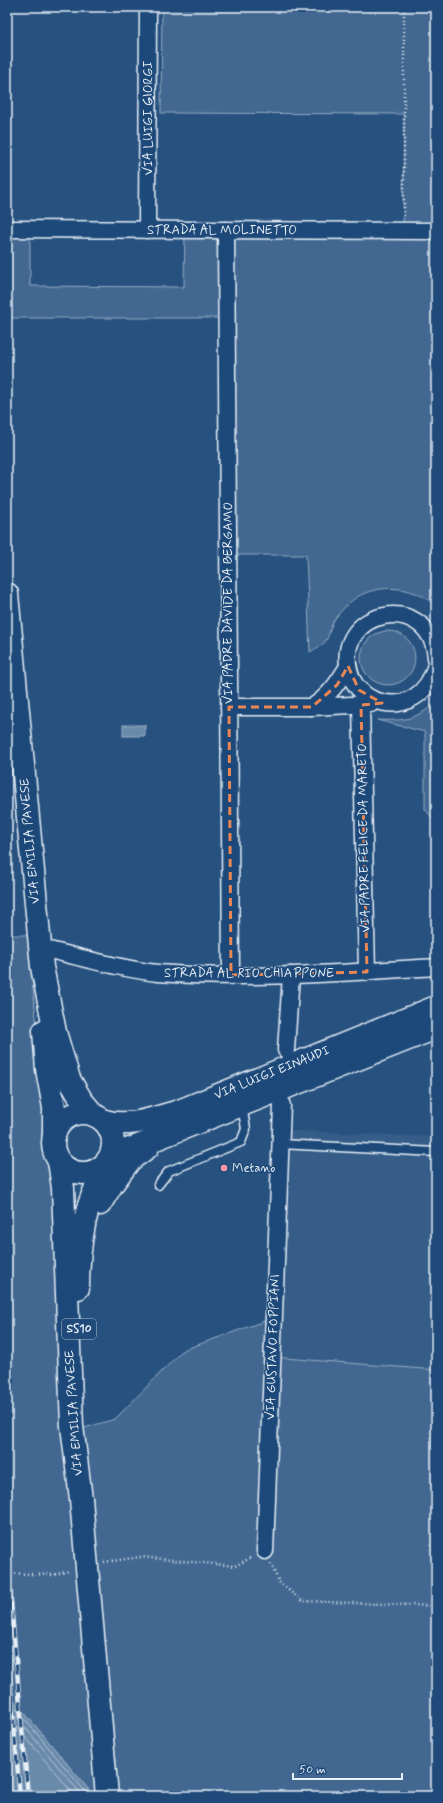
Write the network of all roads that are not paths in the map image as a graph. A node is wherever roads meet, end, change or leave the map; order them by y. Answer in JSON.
{"nodes":[{"id":1,"x":148,"y":7,"type":"edge"},
{"id":2,"x":7,"y":229,"type":"edge"},
{"id":3,"x":148,"y":230,"type":"junction"},
{"id":4,"x":226,"y":230,"type":"junction"},
{"id":5,"x":436,"y":231,"type":"edge"},
{"id":6,"x":7,"y":594,"type":"edge"},
{"id":7,"x":436,"y":658,"type":"edge"},
{"id":8,"x":436,"y":665,"type":"edge"},
{"id":9,"x":348,"y":666,"type":"junction"},
{"id":10,"x":382,"y":703,"type":"junction"},
{"id":11,"x":361,"y":705,"type":"junction"},
{"id":12,"x":229,"y":707,"type":"junction"},
{"id":13,"x":312,"y":707,"type":"junction"},
{"id":14,"x":41,"y":958,"type":"junction"},
{"id":15,"x":436,"y":967,"type":"edge"},
{"id":16,"x":367,"y":972,"type":"junction"},
{"id":17,"x":231,"y":975,"type":"junction"},
{"id":18,"x":291,"y":975,"type":"junction"},
{"id":19,"x":436,"y":1007,"type":"edge"},
{"id":20,"x":436,"y":1028,"type":"edge"},
{"id":21,"x":286,"y":1050,"type":"dead end"},
{"id":22,"x":242,"y":1105,"type":"junction"},
{"id":23,"x":282,"y":1105,"type":"dead end"},
{"id":24,"x":99,"y":1118,"type":"junction"},
{"id":25,"x":158,"y":1137,"type":"junction"},
{"id":26,"x":54,"y":1138,"type":"junction"},
{"id":27,"x":280,"y":1144,"type":"junction"},
{"id":28,"x":436,"y":1152,"type":"edge"},
{"id":29,"x":109,"y":1159,"type":"junction"},
{"id":30,"x":59,"y":1161,"type":"junction"},
{"id":31,"x":158,"y":1185,"type":"dead end"},
{"id":32,"x":78,"y":1282,"type":"junction"},
{"id":33,"x":81,"y":1498,"type":"junction"},
{"id":34,"x":264,"y":1551,"type":"road end"},
{"id":35,"x":107,"y":1796,"type":"edge"}],
"edges":[{"from":1,"to":3,"type":"street","name":"VIA LUIGI GIORGI"},
{"from":2,"to":3,"type":"street","name":"STRADA AL MOLINETTO"},
{"from":3,"to":4,"type":"street","name":"STRADA AL MOLINETTO"},
{"from":4,"to":5,"type":"street","name":"STRADA AL MOLINETTO"},
{"from":4,"to":12,"type":"street","name":"VIA PADRE DAVIDE DA BERGAMO"},
{"from":6,"to":14,"type":"main road","name":"VIA EMILIA PAVESE","number":"SS10"},
{"from":7,"to":9,"type":"street"},
{"from":8,"to":10,"type":"street"},
{"from":9,"to":10,"type":"street"},
{"from":9,"to":13,"type":"street"},
{"from":10,"to":11,"type":"street"},
{"from":11,"to":13,"type":"street"},
{"from":11,"to":16,"type":"street","name":"VIA PADRE FELICE DA MARETO"},
{"from":12,"to":13,"type":"street"},
{"from":12,"to":17,"type":"street","name":"VIA PADRE DAVIDE DA BERGAMO"},
{"from":14,"to":17,"type":"street","name":"STRADA AL RIO CHIAPPONE"},
{"from":14,"to":24,"type":"main road","name":"VIA EMILIA PAVESE","number":"SS10"},
{"from":14,"to":26,"type":"main road","name":"VIA EMILIA PAVESE","number":"SS10"},
{"from":15,"to":16,"type":"street","name":"STRADA AL RIO CHIAPPONE"},
{"from":16,"to":18,"type":"street","name":"STRADA AL RIO CHIAPPONE"},
{"from":17,"to":18,"type":"street","name":"STRADA AL RIO CHIAPPONE"},
{"from":18,"to":21,"type":"street"},
{"from":19,"to":24,"type":"main road","name":"VIA LUIGI EINAUDI"},
{"from":20,"to":22,"type":"main road","name":"VIA LUIGI EINAUDI"},
{"from":22,"to":25,"type":"main road","name":"VIA LUIGI EINAUDI"},
{"from":22,"to":31,"type":"lane","name":"VIA LUIGI EINAUDI"},
{"from":23,"to":27,"type":"street","name":"VIA GUSTAVO FOPPIANI"},
{"from":24,"to":26,"type":"main road"},
{"from":24,"to":29,"type":"main road","number":"SS10"},
{"from":25,"to":29,"type":"main road","name":"VIA LUIGI EINAUDI"},
{"from":25,"to":32,"type":"main road"},
{"from":26,"to":30,"type":"main road","number":"SS10"},
{"from":27,"to":28,"type":"lane"},
{"from":27,"to":34,"type":"street","name":"VIA GUSTAVO FOPPIANI"},
{"from":29,"to":30,"type":"main road"},
{"from":29,"to":32,"type":"main road","number":"SS10"},
{"from":30,"to":33,"type":"main road","name":"VIA EMILIA PAVESE","number":"SS10"},
{"from":32,"to":33,"type":"main road","number":"SS10"},
{"from":33,"to":35,"type":"main road","name":"VIA EMILIA PAVESE","number":"SS10","bridge":true}]}
